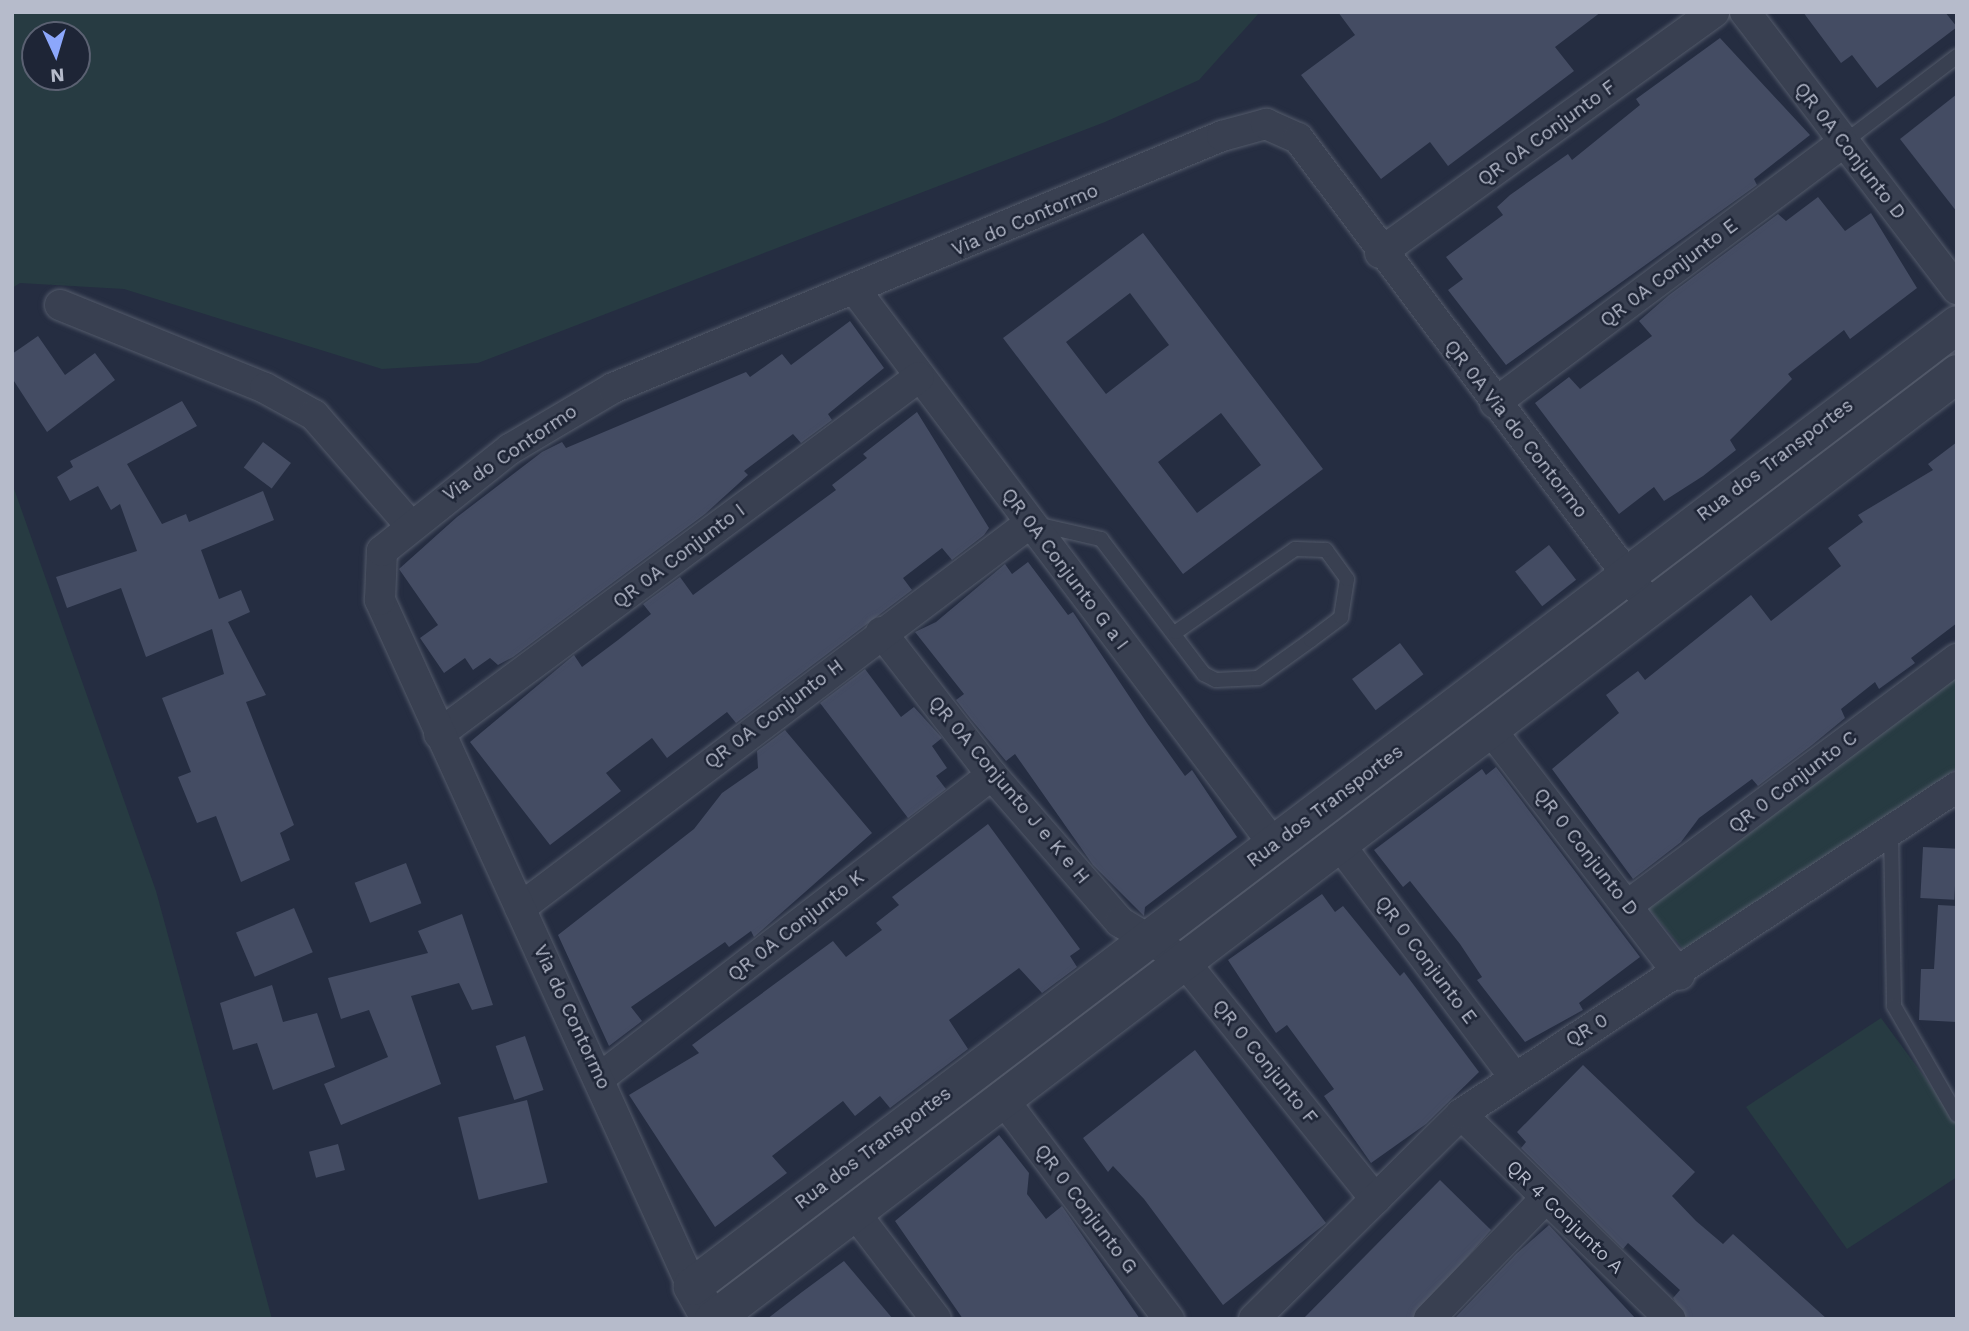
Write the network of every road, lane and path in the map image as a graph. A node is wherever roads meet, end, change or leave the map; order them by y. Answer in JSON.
{"nodes":[{"id":1,"x":1714,"y":12,"type":"edge"},
{"id":2,"x":1745,"y":12,"type":"edge"},
{"id":3,"x":1957,"y":56,"type":"edge"},
{"id":4,"x":1843,"y":143,"type":"junction"},
{"id":5,"x":1380,"y":253,"type":"junction"},
{"id":6,"x":1957,"y":289,"type":"edge"},
{"id":7,"x":856,"y":292,"type":"junction"},
{"id":8,"x":60,"y":304,"type":"dead end"},
{"id":9,"x":1957,"y":324,"type":"edge"},
{"id":10,"x":1957,"y":373,"type":"edge"},
{"id":11,"x":919,"y":377,"type":"junction"},
{"id":12,"x":1495,"y":403,"type":"junction"},
{"id":13,"x":1030,"y":523,"type":"junction"},
{"id":14,"x":409,"y":524,"type":"junction"},
{"id":15,"x":1626,"y":572,"type":"junction"},
{"id":16,"x":1651,"y":606,"type":"junction"},
{"id":17,"x":881,"y":632,"type":"junction"},
{"id":18,"x":1176,"y":632,"type":"junction"},
{"id":19,"x":1957,"y":659,"type":"edge"},
{"id":20,"x":1491,"y":730,"type":"junction"},
{"id":21,"x":439,"y":734,"type":"junction"},
{"id":22,"x":992,"y":775,"type":"junction"},
{"id":23,"x":1957,"y":787,"type":"edge"},
{"id":24,"x":1891,"y":831,"type":"junction"},
{"id":25,"x":1340,"y":845,"type":"junction"},
{"id":26,"x":1275,"y":846,"type":"junction"},
{"id":27,"x":1628,"y":905,"type":"junction"},
{"id":28,"x":520,"y":908,"type":"junction"},
{"id":29,"x":1144,"y":940,"type":"junction"},
{"id":30,"x":1183,"y":960,"type":"junction"},
{"id":31,"x":1680,"y":975,"type":"junction"},
{"id":32,"x":1513,"y":1075,"type":"junction"},
{"id":33,"x":601,"y":1077,"type":"junction"},
{"id":34,"x":1003,"y":1099,"type":"junction"},
{"id":35,"x":1461,"y":1114,"type":"junction"},
{"id":36,"x":1957,"y":1115,"type":"edge"},
{"id":37,"x":1375,"y":1199,"type":"junction"},
{"id":38,"x":1545,"y":1199,"type":"junction"},
{"id":39,"x":855,"y":1213,"type":"junction"},
{"id":40,"x":692,"y":1286,"type":"junction"},
{"id":41,"x":712,"y":1319,"type":"edge"},
{"id":42,"x":936,"y":1319,"type":"edge"},
{"id":43,"x":1169,"y":1319,"type":"edge"},
{"id":44,"x":1254,"y":1319,"type":"edge"},
{"id":45,"x":1429,"y":1319,"type":"edge"},
{"id":46,"x":1670,"y":1319,"type":"edge"}],
"edges":[{"from":1,"to":5,"type":"street","name":"QR 0A Conjunto F"},
{"from":2,"to":4,"type":"street","name":"QR 0A Conjunto D"},
{"from":3,"to":4,"type":"lane"},
{"from":4,"to":6,"type":"street","name":"QR 0A Conjunto D"},
{"from":4,"to":12,"type":"street","name":"QR 0A Conjunto E"},
{"from":5,"to":7,"type":"street","name":"Via do Contormo"},
{"from":5,"to":12,"type":"street","name":"QR 0A Via do Contormo"},
{"from":7,"to":11,"type":"street","name":"QR 0A Conjunto G a I"},
{"from":7,"to":14,"type":"street","name":"Via do Contormo"},
{"from":8,"to":14,"type":"street"},
{"from":9,"to":15,"type":"street","name":"Rua dos Transportes"},
{"from":10,"to":16,"type":"street","name":"Rua dos Transportes"},
{"from":11,"to":13,"type":"street","name":"QR 0A Conjunto G a I"},
{"from":11,"to":21,"type":"street","name":"QR 0A Conjunto I"},
{"from":12,"to":15,"type":"street","name":"QR 0A Via do Contormo"},
{"from":13,"to":17,"type":"street","name":"QR 0A Conjunto H"},
{"from":13,"to":18,"type":"lane"},
{"from":13,"to":26,"type":"street","name":"QR 0A Conjunto G a I"},
{"from":14,"to":21,"type":"street","name":"Via do Contormo"},
{"from":15,"to":16,"type":"street","name":"QR 0A Via do Contormo"},
{"from":15,"to":26,"type":"street","name":"Rua dos Transportes"},
{"from":16,"to":20,"type":"street","name":"Rua dos Transportes"},
{"from":17,"to":22,"type":"street","name":"QR 0A Conjunto J e K e H"},
{"from":17,"to":28,"type":"street","name":"QR 0A Conjunto H"},
{"from":18,"to":18,"type":"lane"},
{"from":19,"to":27,"type":"street","name":"QR 0 Conjunto C"},
{"from":20,"to":25,"type":"street","name":"Rua dos Transportes"},
{"from":20,"to":27,"type":"street","name":"QR 0 Conjunto D"},
{"from":21,"to":28,"type":"street","name":"Via do Contormo"},
{"from":22,"to":29,"type":"street","name":"QR 0A Conjunto J e K e H"},
{"from":22,"to":33,"type":"street","name":"QR 0A Conjunto K"},
{"from":23,"to":24,"type":"street","name":"QR 0"},
{"from":24,"to":31,"type":"street","name":"QR 0"},
{"from":24,"to":36,"type":"lane"},
{"from":25,"to":30,"type":"street","name":"Rua dos Transportes"},
{"from":25,"to":32,"type":"street","name":"QR 0 Conjunto E"},
{"from":26,"to":29,"type":"street","name":"Rua dos Transportes"},
{"from":27,"to":31,"type":"street","name":"QR 0 Conjunto D"},
{"from":28,"to":33,"type":"street","name":"Via do Contormo"},
{"from":29,"to":30,"type":"street","name":"QR 0 Conjunto F"},
{"from":29,"to":40,"type":"street","name":"Rua dos Transportes"},
{"from":30,"to":34,"type":"street","name":"Rua dos Transportes"},
{"from":30,"to":37,"type":"street","name":"QR 0 Conjunto F"},
{"from":31,"to":32,"type":"street","name":"QR 0"},
{"from":32,"to":35,"type":"street","name":"QR 0"},
{"from":33,"to":40,"type":"street","name":"Via do Contormo"},
{"from":34,"to":39,"type":"street","name":"Rua dos Transportes"},
{"from":34,"to":43,"type":"street","name":"QR 0 Conjunto G"},
{"from":35,"to":37,"type":"street","name":"QR 0"},
{"from":35,"to":38,"type":"street","name":"QR 4 Conjunto A"},
{"from":37,"to":44,"type":"street","name":"QR 0"},
{"from":38,"to":45,"type":"street"},
{"from":38,"to":46,"type":"street","name":"QR 4 Conjunto A"},
{"from":39,"to":41,"type":"street","name":"Rua dos Transportes"},
{"from":39,"to":42,"type":"street"},
{"from":40,"to":41,"type":"street","name":"Via do Contormo"}]}
